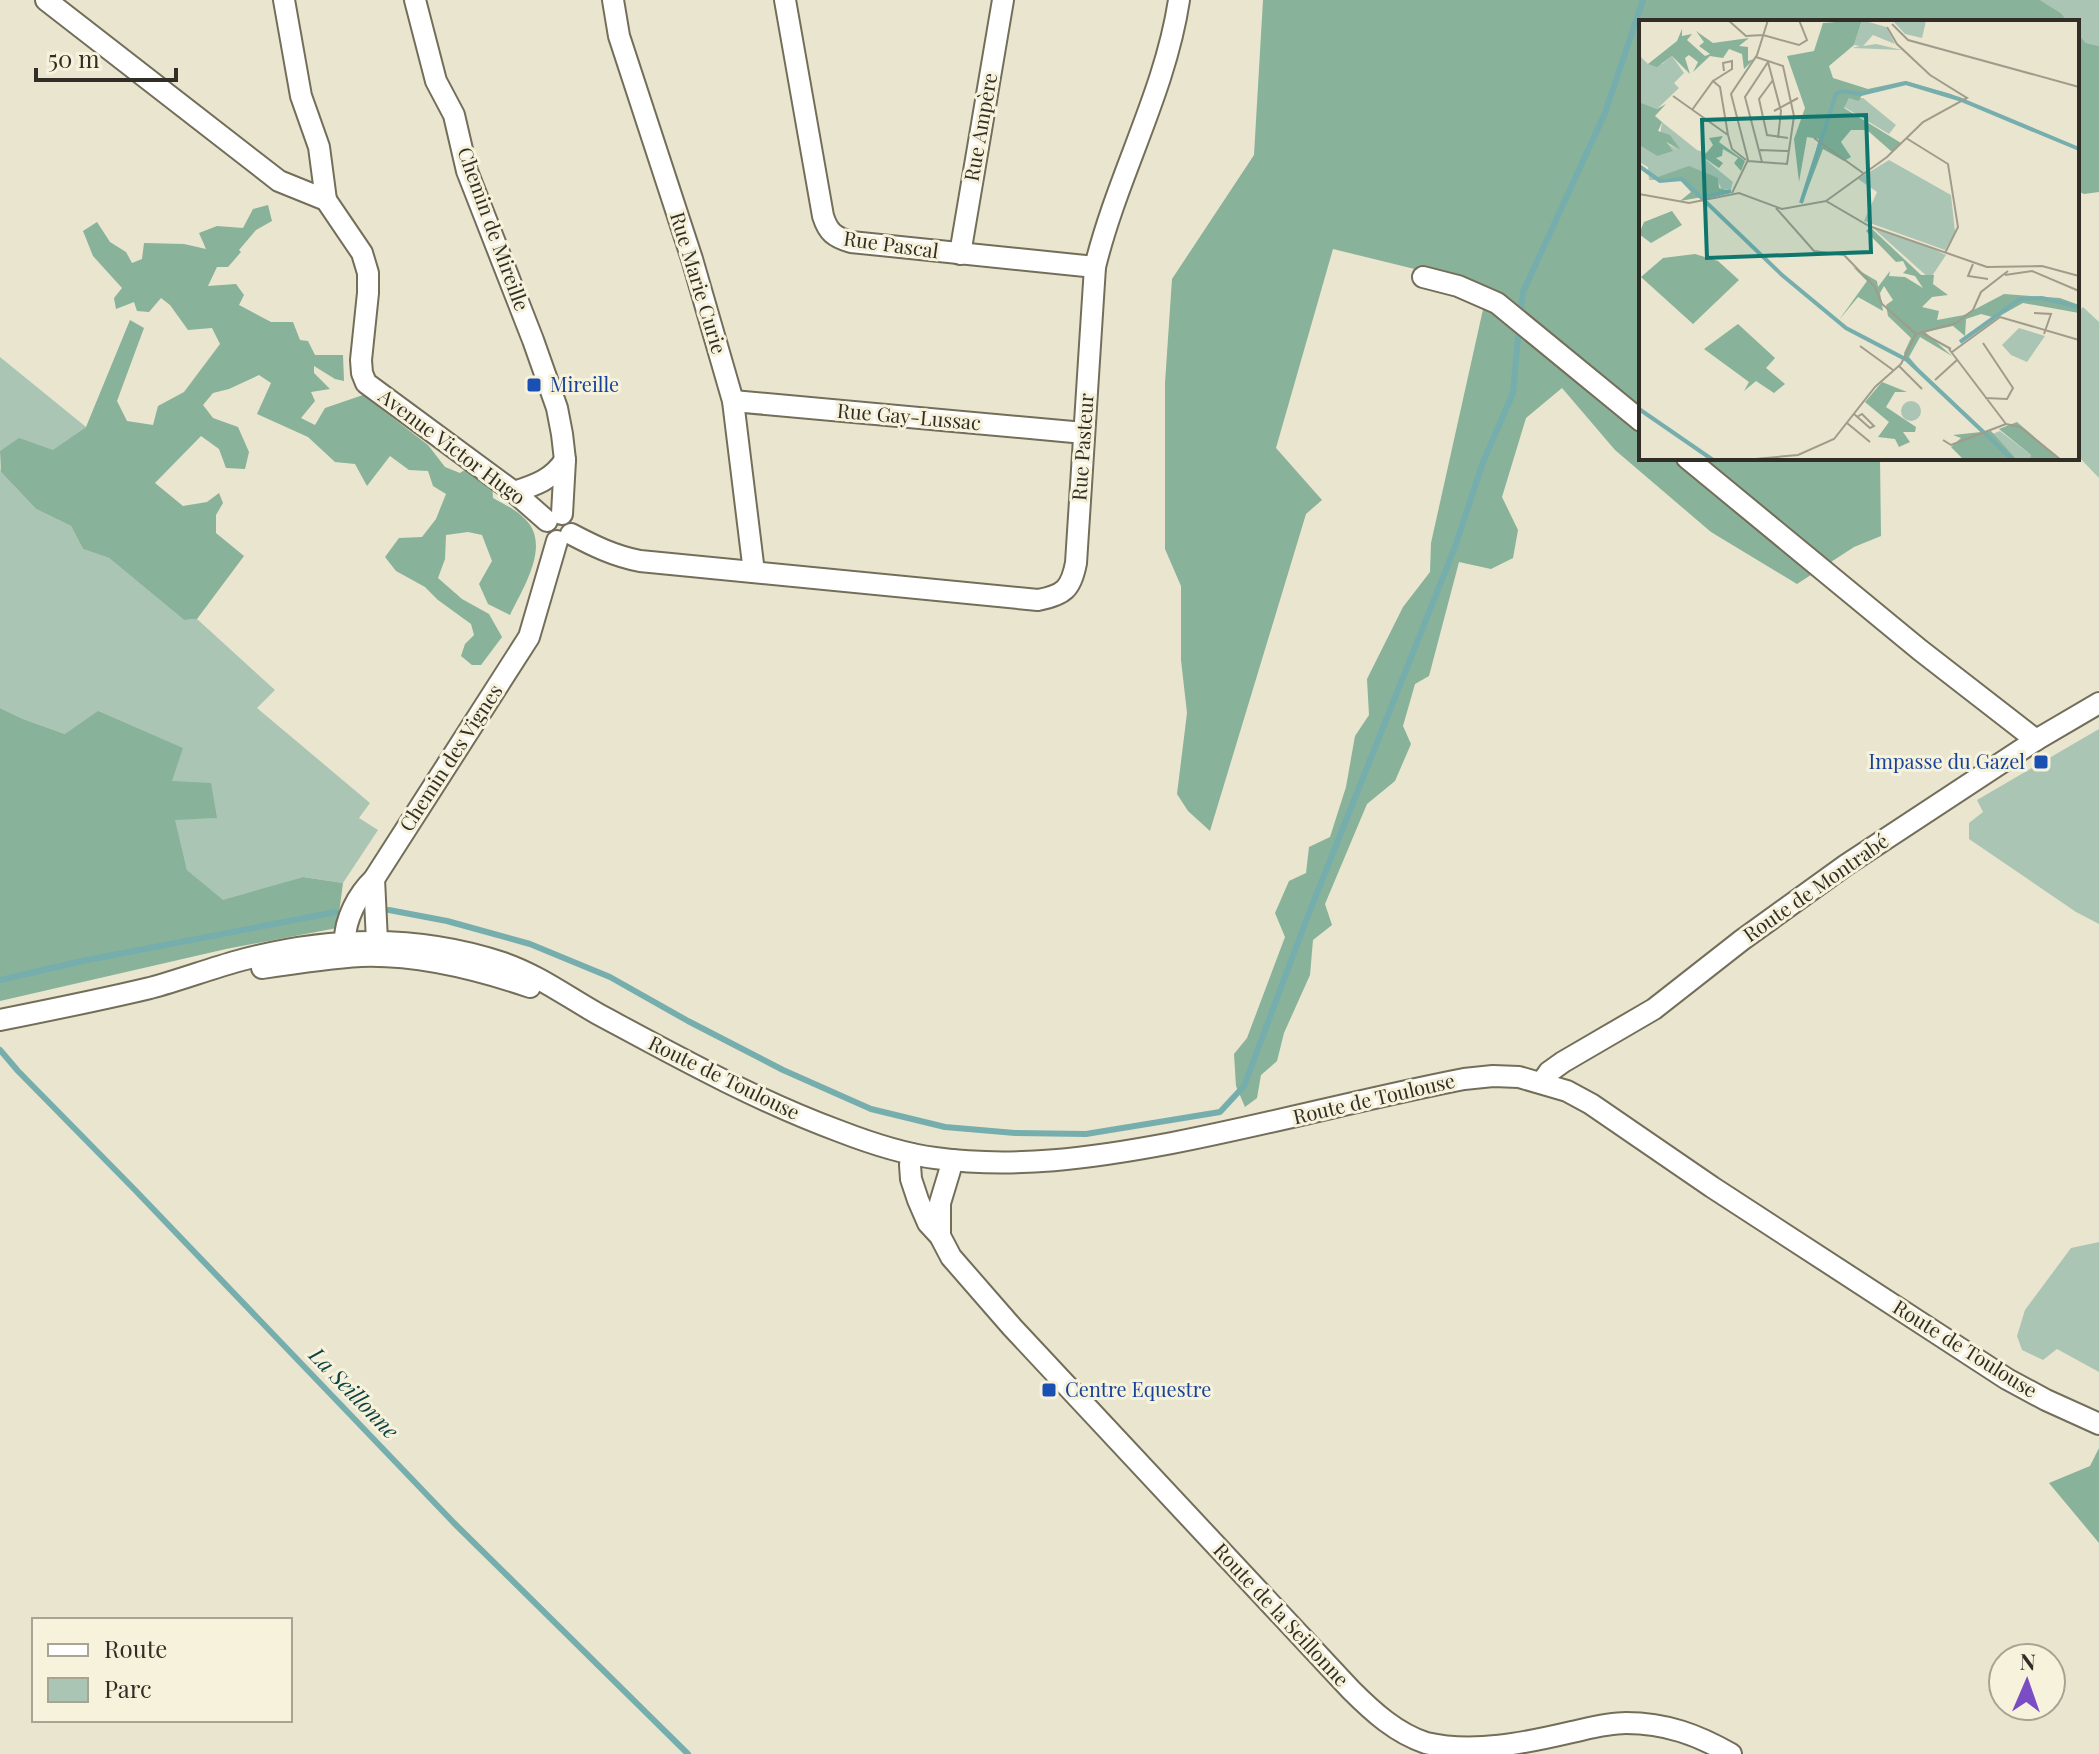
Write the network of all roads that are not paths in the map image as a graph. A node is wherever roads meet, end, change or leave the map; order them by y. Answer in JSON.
{"nodes":[{"id":1,"x":46,"y":0,"type":"edge"},
{"id":2,"x":284,"y":0,"type":"edge"},
{"id":3,"x":415,"y":0,"type":"edge"},
{"id":4,"x":613,"y":0,"type":"edge"},
{"id":5,"x":785,"y":0,"type":"edge"},
{"id":6,"x":1003,"y":0,"type":"edge"},
{"id":7,"x":1179,"y":0,"type":"edge"},
{"id":8,"x":326,"y":200,"type":"junction"},
{"id":9,"x":960,"y":254,"type":"junction"},
{"id":10,"x":1095,"y":267,"type":"junction"},
{"id":11,"x":1423,"y":277,"type":"dead end"},
{"id":12,"x":733,"y":401,"type":"junction"},
{"id":13,"x":1639,"y":419,"type":"edge"},
{"id":14,"x":1084,"y":433,"type":"junction"},
{"id":15,"x":565,"y":460,"type":"junction"},
{"id":16,"x":1689,"y":460,"type":"edge"},
{"id":17,"x":514,"y":492,"type":"junction"},
{"id":18,"x":554,"y":518,"type":"junction"},
{"id":19,"x":564,"y":538,"type":"junction"},
{"id":20,"x":754,"y":572,"type":"junction"},
{"id":21,"x":2099,"y":703,"type":"edge"},
{"id":22,"x":2036,"y":740,"type":"junction"},
{"id":23,"x":374,"y":879,"type":"junction"},
{"id":24,"x":377,"y":941,"type":"junction"},
{"id":25,"x":353,"y":949,"type":"junction"},
{"id":26,"x":587,"y":1008,"type":"junction"},
{"id":27,"x":0,"y":1020,"type":"edge"},
{"id":28,"x":1542,"y":1082,"type":"junction"},
{"id":29,"x":912,"y":1154,"type":"junction"},
{"id":30,"x":953,"y":1160,"type":"junction"},
{"id":31,"x":940,"y":1236,"type":"junction"},
{"id":32,"x":2099,"y":1424,"type":"edge"},
{"id":33,"x":1731,"y":1754,"type":"edge"}],
"edges":[{"from":1,"to":8,"type":"street"},
{"from":2,"to":8,"type":"street"},
{"from":3,"to":15,"type":"street","name":"Chemin de Mireille"},
{"from":4,"to":12,"type":"street","name":"Rue Marie Curie"},
{"from":5,"to":9,"type":"street","name":"Rue Pascal"},
{"from":6,"to":9,"type":"street","name":"Rue Ampère"},
{"from":7,"to":10,"type":"street","name":"Rue Pasteur"},
{"from":8,"to":17,"type":"street","name":"Avenue Victor Hugo"},
{"from":9,"to":10,"type":"street","name":"Rue Pascal"},
{"from":10,"to":14,"type":"street","name":"Rue Pasteur"},
{"from":11,"to":13,"type":"street"},
{"from":12,"to":14,"type":"street","name":"Rue Gay-Lussac"},
{"from":12,"to":20,"type":"street","name":"Rue Marie Curie"},
{"from":14,"to":20,"type":"street","name":"Rue Pasteur"},
{"from":15,"to":17,"type":"street"},
{"from":15,"to":18,"type":"street","name":"Chemin de Mireille"},
{"from":16,"to":22,"type":"street"},
{"from":17,"to":18,"type":"street","name":"Avenue Victor Hugo"},
{"from":18,"to":19,"type":"street"},
{"from":19,"to":20,"type":"street"},
{"from":19,"to":23,"type":"street","name":"Chemin des Vignes"},
{"from":21,"to":22,"type":"street","name":"Route de Montrabé"},
{"from":22,"to":28,"type":"street","name":"Route de Montrabé"},
{"from":23,"to":24,"type":"street"},
{"from":23,"to":25,"type":"street","name":"Chemin des Vignes"},
{"from":24,"to":25,"type":"street","name":"Route de Toulouse"},
{"from":24,"to":26,"type":"street","name":"Route de Toulouse"},
{"from":25,"to":26,"type":"street","name":"Route de Toulouse"},
{"from":25,"to":27,"type":"street","name":"Route de Toulouse"},
{"from":26,"to":29,"type":"street","name":"Route de Toulouse"},
{"from":28,"to":30,"type":"street","name":"Route de Toulouse"},
{"from":28,"to":32,"type":"street","name":"Route de Toulouse"},
{"from":29,"to":30,"type":"street","name":"Route de Toulouse"},
{"from":29,"to":31,"type":"street","name":"Route de la Seillonne"},
{"from":30,"to":31,"type":"street"},
{"from":31,"to":33,"type":"street","name":"Route de la Seillonne"}]}
